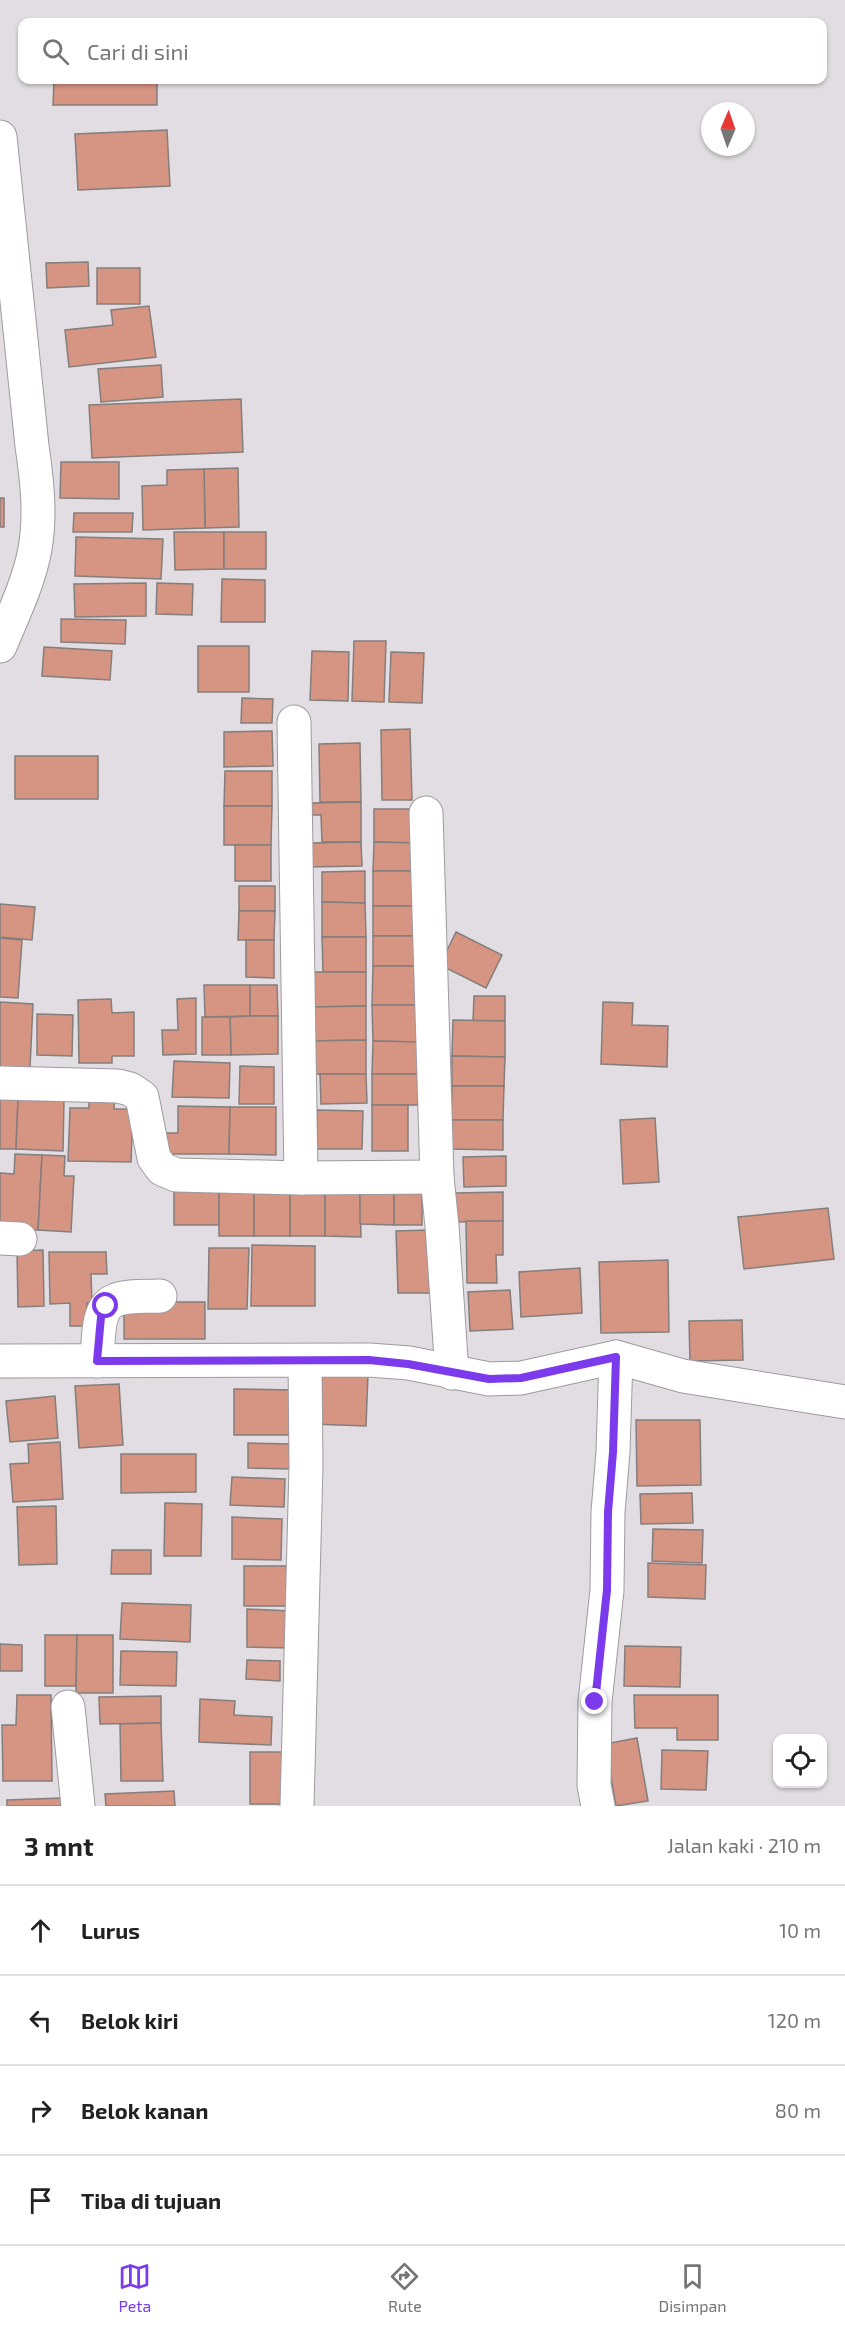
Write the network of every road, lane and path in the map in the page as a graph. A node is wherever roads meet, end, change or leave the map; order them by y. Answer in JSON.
{"nodes":[{"id":1,"x":0,"y":137,"type":"edge"},
{"id":2,"x":0,"y":646,"type":"edge"},
{"id":3,"x":294,"y":723,"type":"dead end"},
{"id":4,"x":426,"y":813,"type":"dead end"},
{"id":5,"x":0,"y":1083,"type":"edge"},
{"id":6,"x":437,"y":1177,"type":"junction"},
{"id":7,"x":301,"y":1178,"type":"junction"},
{"id":8,"x":160,"y":1296,"type":"dead end"},
{"id":9,"x":616,"y":1357,"type":"junction"},
{"id":10,"x":0,"y":1361,"type":"edge"},
{"id":11,"x":97,"y":1361,"type":"junction"},
{"id":12,"x":305,"y":1361,"type":"junction"},
{"id":13,"x":452,"y":1372,"type":"junction"},
{"id":14,"x":845,"y":1402,"type":"edge"},
{"id":15,"x":68,"y":1707,"type":"dead end"},
{"id":16,"x":78,"y":1806,"type":"edge"},
{"id":17,"x":297,"y":1806,"type":"edge"},
{"id":18,"x":598,"y":1806,"type":"edge"}],
"edges":[{"from":1,"to":2,"type":"street"},
{"from":3,"to":7,"type":"street"},
{"from":4,"to":6,"type":"street"},
{"from":5,"to":7,"type":"street"},
{"from":6,"to":7,"type":"street"},
{"from":6,"to":13,"type":"street"},
{"from":8,"to":11,"type":"street"},
{"from":9,"to":13,"type":"street"},
{"from":9,"to":14,"type":"street"},
{"from":9,"to":18,"type":"street"},
{"from":10,"to":11,"type":"street"},
{"from":11,"to":12,"type":"street"},
{"from":12,"to":13,"type":"street"},
{"from":12,"to":17,"type":"street"},
{"from":15,"to":16,"type":"street"}]}
